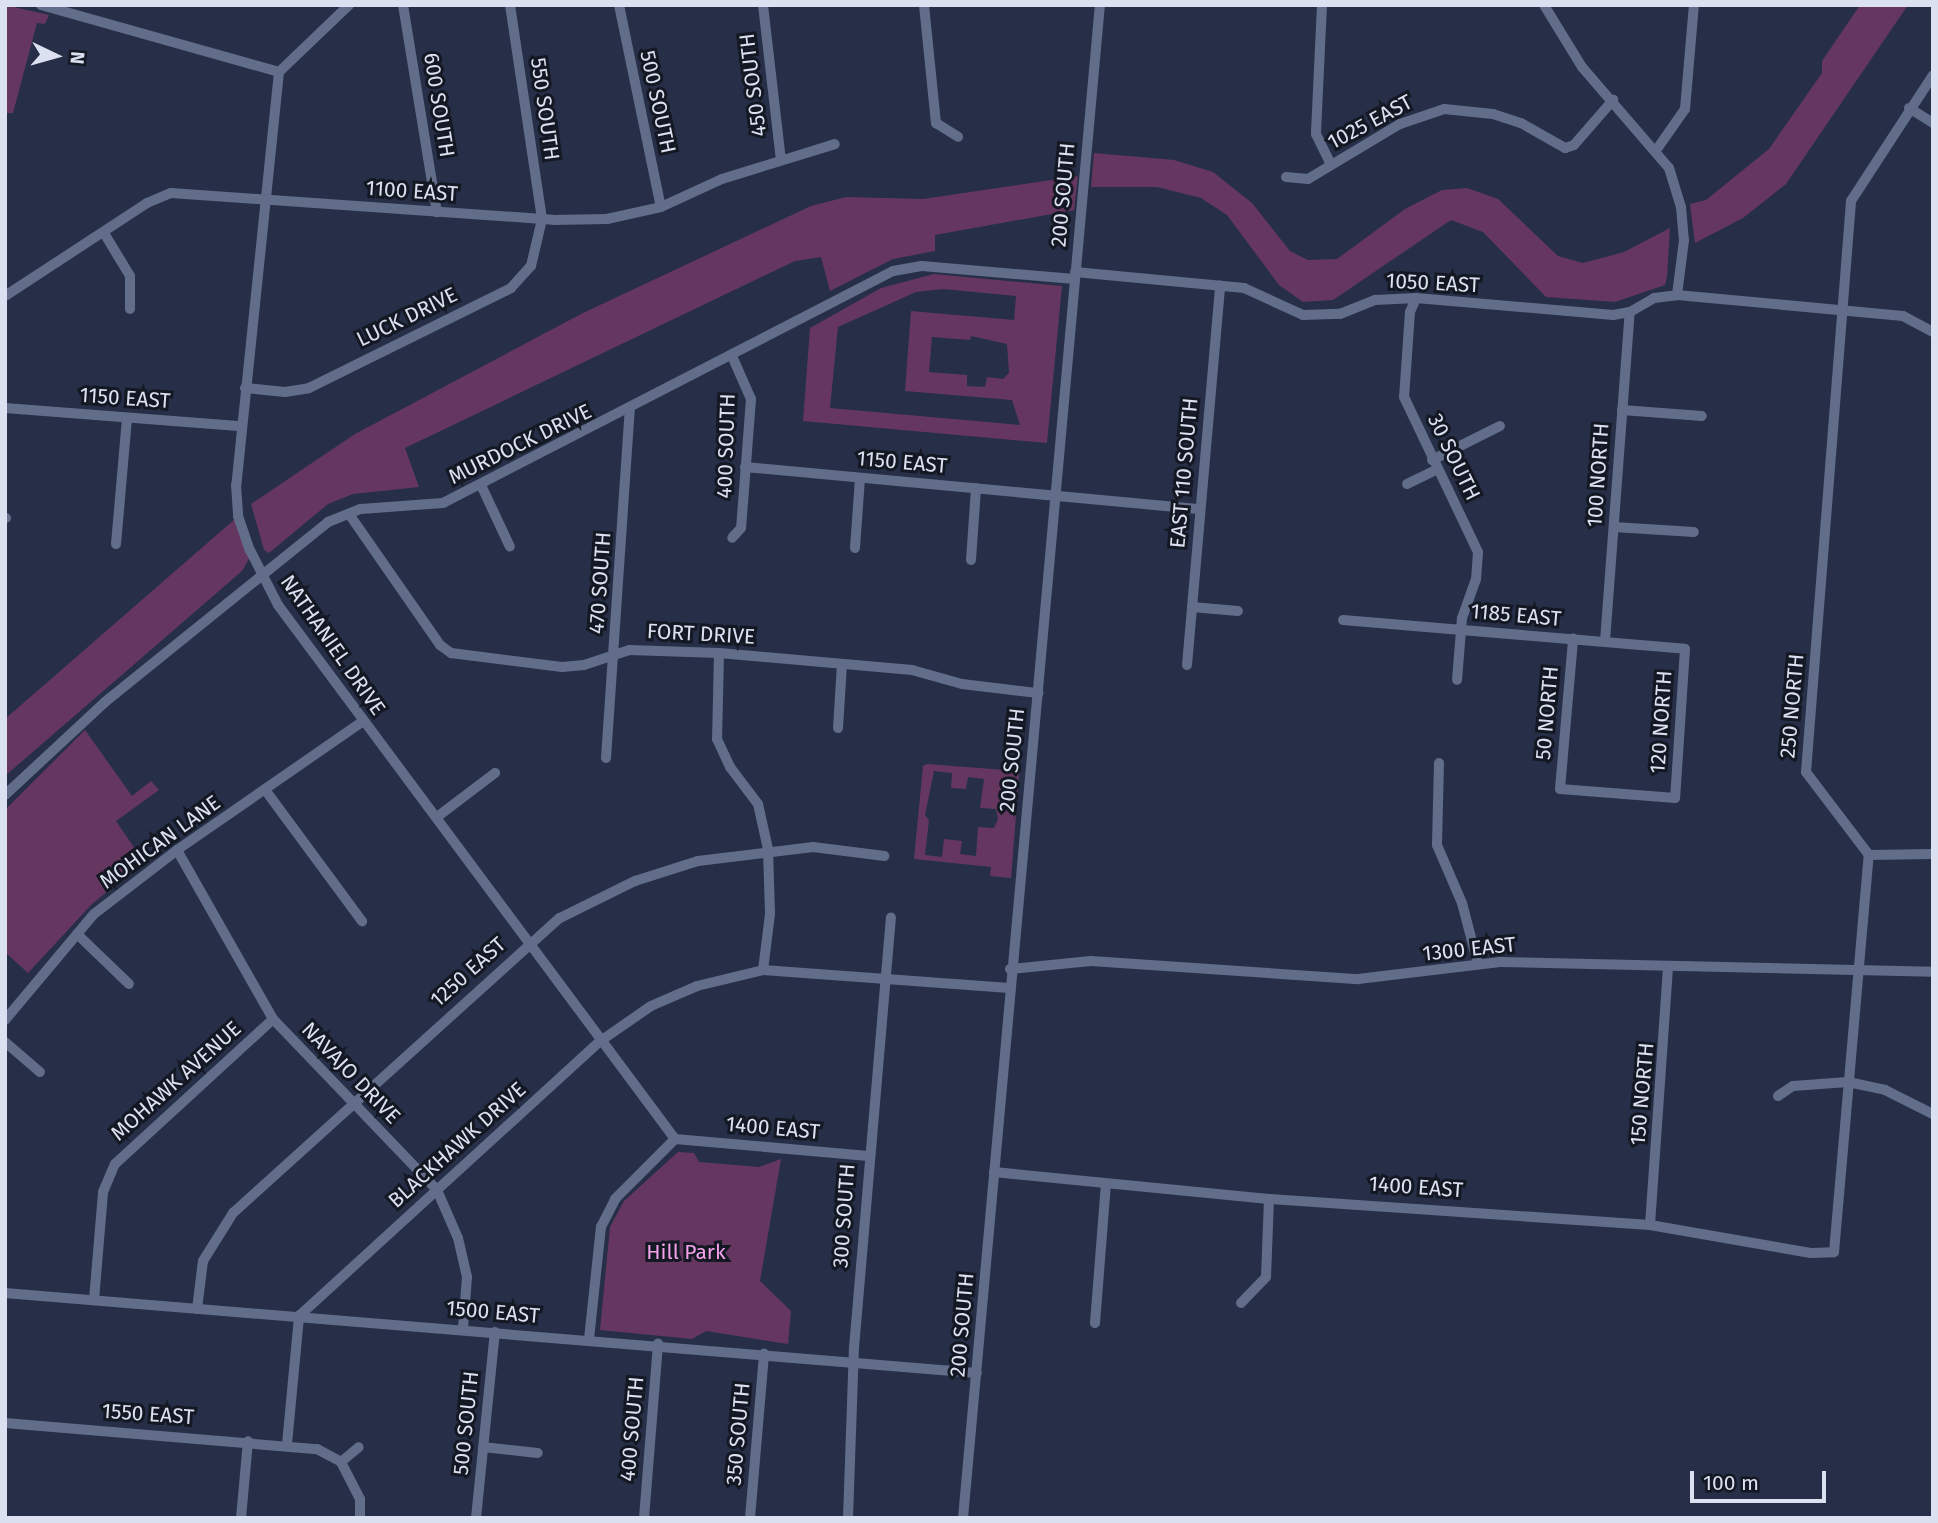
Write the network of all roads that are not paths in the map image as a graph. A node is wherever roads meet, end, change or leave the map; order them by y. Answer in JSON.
{"nodes":[{"id":1,"x":41,"y":5,"type":"edge"},
{"id":2,"x":349,"y":5,"type":"edge"},
{"id":3,"x":403,"y":5,"type":"edge"},
{"id":4,"x":510,"y":5,"type":"edge"},
{"id":5,"x":619,"y":5,"type":"edge"},
{"id":6,"x":762,"y":5,"type":"edge"},
{"id":7,"x":924,"y":5,"type":"edge"},
{"id":8,"x":1100,"y":5,"type":"edge"},
{"id":9,"x":1322,"y":5,"type":"edge"},
{"id":10,"x":1544,"y":5,"type":"edge"},
{"id":11,"x":1695,"y":5,"type":"edge"},
{"id":12,"x":279,"y":72,"type":"junction"},
{"id":13,"x":1933,"y":75,"type":"edge"},
{"id":14,"x":1613,"y":100,"type":"junction"},
{"id":15,"x":1909,"y":108,"type":"junction"},
{"id":16,"x":1933,"y":123,"type":"edge"},
{"id":17,"x":958,"y":137,"type":"dead end"},
{"id":18,"x":835,"y":144,"type":"dead end"},
{"id":19,"x":1657,"y":149,"type":"junction"},
{"id":20,"x":781,"y":160,"type":"junction"},
{"id":21,"x":1331,"y":165,"type":"junction"},
{"id":22,"x":1286,"y":177,"type":"dead end"},
{"id":23,"x":266,"y":200,"type":"junction"},
{"id":24,"x":661,"y":207,"type":"junction"},
{"id":25,"x":437,"y":212,"type":"junction"},
{"id":26,"x":542,"y":219,"type":"junction"},
{"id":27,"x":104,"y":233,"type":"junction"},
{"id":28,"x":1074,"y":276,"type":"junction"},
{"id":29,"x":1220,"y":285,"type":"junction"},
{"id":30,"x":1678,"y":295,"type":"junction"},
{"id":31,"x":5,"y":296,"type":"edge"},
{"id":32,"x":1416,"y":298,"type":"junction"},
{"id":33,"x":130,"y":309,"type":"dead end"},
{"id":34,"x":1844,"y":310,"type":"junction"},
{"id":35,"x":1630,"y":312,"type":"junction"},
{"id":36,"x":1933,"y":332,"type":"edge"},
{"id":37,"x":732,"y":356,"type":"junction"},
{"id":38,"x":245,"y":388,"type":"junction"},
{"id":39,"x":5,"y":408,"type":"edge"},
{"id":40,"x":630,"y":410,"type":"junction"},
{"id":41,"x":1622,"y":410,"type":"junction"},
{"id":42,"x":1702,"y":416,"type":"dead end"},
{"id":43,"x":127,"y":418,"type":"junction"},
{"id":44,"x":241,"y":426,"type":"junction"},
{"id":45,"x":1500,"y":426,"type":"dead end"},
{"id":46,"x":1434,"y":465,"type":"junction"},
{"id":47,"x":745,"y":467,"type":"junction"},
{"id":48,"x":860,"y":478,"type":"junction"},
{"id":49,"x":1407,"y":484,"type":"dead end"},
{"id":50,"x":481,"y":485,"type":"junction"},
{"id":51,"x":976,"y":488,"type":"junction"},
{"id":52,"x":1054,"y":496,"type":"junction"},
{"id":53,"x":1200,"y":509,"type":"junction"},
{"id":54,"x":349,"y":514,"type":"junction"},
{"id":55,"x":1614,"y":527,"type":"junction"},
{"id":56,"x":1694,"y":532,"type":"dead end"},
{"id":57,"x":732,"y":538,"type":"dead end"},
{"id":58,"x":116,"y":544,"type":"dead end"},
{"id":59,"x":510,"y":547,"type":"dead end"},
{"id":60,"x":855,"y":548,"type":"dead end"},
{"id":61,"x":971,"y":560,"type":"dead end"},
{"id":62,"x":260,"y":573,"type":"junction"},
{"id":63,"x":1192,"y":607,"type":"junction"},
{"id":64,"x":1238,"y":611,"type":"dead end"},
{"id":65,"x":1343,"y":620,"type":"dead end"},
{"id":66,"x":1461,"y":629,"type":"junction"},
{"id":67,"x":1573,"y":639,"type":"junction"},
{"id":68,"x":1605,"y":641,"type":"junction"},
{"id":69,"x":1685,"y":649,"type":"joint"},
{"id":70,"x":719,"y":653,"type":"junction"},
{"id":71,"x":614,"y":655,"type":"junction"},
{"id":72,"x":842,"y":664,"type":"junction"},
{"id":73,"x":1186,"y":664,"type":"dead end"},
{"id":74,"x":1457,"y":680,"type":"dead end"},
{"id":75,"x":1038,"y":693,"type":"junction"},
{"id":76,"x":362,"y":722,"type":"junction"},
{"id":77,"x":838,"y":728,"type":"dead end"},
{"id":78,"x":606,"y":758,"type":"dead end"},
{"id":79,"x":1439,"y":763,"type":"dead end"},
{"id":80,"x":495,"y":773,"type":"dead end"},
{"id":81,"x":266,"y":791,"type":"junction"},
{"id":82,"x":5,"y":795,"type":"edge"},
{"id":83,"x":1675,"y":797,"type":"joint"},
{"id":84,"x":437,"y":817,"type":"junction"},
{"id":85,"x":768,"y":849,"type":"junction"},
{"id":86,"x":177,"y":850,"type":"junction"},
{"id":87,"x":1933,"y":854,"type":"edge"},
{"id":88,"x":1869,"y":855,"type":"junction"},
{"id":89,"x":884,"y":856,"type":"dead end"},
{"id":90,"x":891,"y":918,"type":"dead end"},
{"id":91,"x":362,"y":921,"type":"dead end"},
{"id":92,"x":77,"y":934,"type":"junction"},
{"id":93,"x":529,"y":943,"type":"junction"},
{"id":94,"x":1478,"y":964,"type":"junction"},
{"id":95,"x":1668,"y":966,"type":"junction"},
{"id":96,"x":1010,"y":969,"type":"junction"},
{"id":97,"x":1861,"y":969,"type":"junction"},
{"id":98,"x":763,"y":970,"type":"junction"},
{"id":99,"x":1933,"y":972,"type":"edge"},
{"id":100,"x":885,"y":976,"type":"junction"},
{"id":101,"x":129,"y":984,"type":"dead end"},
{"id":102,"x":1009,"y":988,"type":"junction"},
{"id":103,"x":273,"y":1019,"type":"junction"},
{"id":104,"x":5,"y":1020,"type":"edge"},
{"id":105,"x":5,"y":1042,"type":"edge"},
{"id":106,"x":599,"y":1042,"type":"junction"},
{"id":107,"x":40,"y":1072,"type":"dead end"},
{"id":108,"x":1848,"y":1082,"type":"junction"},
{"id":109,"x":1778,"y":1096,"type":"dead end"},
{"id":110,"x":352,"y":1103,"type":"junction"},
{"id":111,"x":1933,"y":1114,"type":"edge"},
{"id":112,"x":675,"y":1139,"type":"junction"},
{"id":113,"x":868,"y":1156,"type":"junction"},
{"id":114,"x":994,"y":1172,"type":"junction"},
{"id":115,"x":1107,"y":1183,"type":"junction"},
{"id":116,"x":437,"y":1190,"type":"junction"},
{"id":117,"x":1269,"y":1199,"type":"junction"},
{"id":118,"x":1650,"y":1225,"type":"junction"},
{"id":119,"x":5,"y":1293,"type":"edge"},
{"id":120,"x":94,"y":1300,"type":"junction"},
{"id":121,"x":1241,"y":1303,"type":"dead end"},
{"id":122,"x":197,"y":1309,"type":"junction"},
{"id":123,"x":299,"y":1316,"type":"junction"},
{"id":124,"x":1095,"y":1323,"type":"dead end"},
{"id":125,"x":463,"y":1328,"type":"junction"},
{"id":126,"x":495,"y":1332,"type":"junction"},
{"id":127,"x":589,"y":1339,"type":"junction"},
{"id":128,"x":658,"y":1344,"type":"junction"},
{"id":129,"x":764,"y":1354,"type":"junction"},
{"id":130,"x":855,"y":1362,"type":"junction"},
{"id":131,"x":977,"y":1373,"type":"junction"},
{"id":132,"x":5,"y":1423,"type":"edge"},
{"id":133,"x":248,"y":1441,"type":"junction"},
{"id":134,"x":287,"y":1444,"type":"junction"},
{"id":135,"x":359,"y":1447,"type":"dead end"},
{"id":136,"x":483,"y":1447,"type":"junction"},
{"id":137,"x":538,"y":1452,"type":"dead end"},
{"id":138,"x":341,"y":1462,"type":"junction"},
{"id":139,"x":241,"y":1518,"type":"edge"},
{"id":140,"x":360,"y":1518,"type":"edge"},
{"id":141,"x":476,"y":1518,"type":"edge"},
{"id":142,"x":644,"y":1518,"type":"edge"},
{"id":143,"x":750,"y":1518,"type":"edge"},
{"id":144,"x":848,"y":1518,"type":"edge"},
{"id":145,"x":963,"y":1518,"type":"edge"}],
"edges":[{"from":1,"to":12,"type":"street"},
{"from":2,"to":12,"type":"street"},
{"from":3,"to":25,"type":"street","name":"600 SOUTH"},
{"from":4,"to":26,"type":"street","name":"550 SOUTH"},
{"from":5,"to":24,"type":"street","name":"500 SOUTH"},
{"from":6,"to":20,"type":"street","name":"450 SOUTH"},
{"from":7,"to":17,"type":"street"},
{"from":8,"to":28,"type":"street","name":"200 SOUTH"},
{"from":9,"to":21,"type":"street"},
{"from":10,"to":14,"type":"street"},
{"from":11,"to":19,"type":"street"},
{"from":12,"to":23,"type":"street","name":"NATHANIEL DRIVE"},
{"from":13,"to":15,"type":"street"},
{"from":14,"to":19,"type":"street"},
{"from":14,"to":21,"type":"street","name":"1025 EAST"},
{"from":15,"to":16,"type":"street"},
{"from":15,"to":34,"type":"street"},
{"from":18,"to":20,"type":"street","name":"1100 EAST"},
{"from":19,"to":30,"type":"street"},
{"from":20,"to":24,"type":"street","name":"1100 EAST"},
{"from":21,"to":22,"type":"street","name":"1025 EAST"},
{"from":23,"to":25,"type":"street","name":"1100 EAST"},
{"from":23,"to":27,"type":"street","name":"1100 EAST"},
{"from":23,"to":38,"type":"street","name":"NATHANIEL DRIVE"},
{"from":24,"to":26,"type":"street","name":"1100 EAST"},
{"from":25,"to":26,"type":"street","name":"1100 EAST"},
{"from":26,"to":38,"type":"street","name":"LUCK DRIVE"},
{"from":27,"to":31,"type":"street","name":"1100 EAST"},
{"from":27,"to":33,"type":"street"},
{"from":28,"to":29,"type":"street","name":"1050 EAST"},
{"from":28,"to":37,"type":"street","name":"MURDOCK DRIVE"},
{"from":28,"to":52,"type":"street","name":"200 SOUTH"},
{"from":29,"to":32,"type":"street","name":"1050 EAST"},
{"from":29,"to":53,"type":"street","name":"EAST 110 SOUTH"},
{"from":30,"to":34,"type":"street"},
{"from":30,"to":35,"type":"street"},
{"from":32,"to":35,"type":"street","name":"1050 EAST"},
{"from":32,"to":46,"type":"street","name":"30 SOUTH"},
{"from":34,"to":36,"type":"street"},
{"from":34,"to":88,"type":"street","name":"250 NORTH"},
{"from":35,"to":41,"type":"street","name":"100 NORTH"},
{"from":37,"to":40,"type":"street","name":"MURDOCK DRIVE"},
{"from":37,"to":47,"type":"street","name":"400 SOUTH"},
{"from":38,"to":44,"type":"street","name":"NATHANIEL DRIVE"},
{"from":39,"to":43,"type":"street","name":"1150 EAST"},
{"from":40,"to":50,"type":"street","name":"MURDOCK DRIVE"},
{"from":40,"to":71,"type":"street","name":"470 SOUTH"},
{"from":41,"to":42,"type":"street"},
{"from":41,"to":55,"type":"street","name":"100 NORTH"},
{"from":43,"to":44,"type":"street","name":"1150 EAST"},
{"from":43,"to":58,"type":"street"},
{"from":44,"to":62,"type":"street","name":"NATHANIEL DRIVE"},
{"from":45,"to":46,"type":"street"},
{"from":46,"to":49,"type":"street"},
{"from":46,"to":66,"type":"street","name":"30 SOUTH"},
{"from":47,"to":48,"type":"street","name":"1150 EAST"},
{"from":47,"to":57,"type":"street","name":"400 SOUTH"},
{"from":48,"to":51,"type":"street","name":"1150 EAST"},
{"from":48,"to":60,"type":"street"},
{"from":50,"to":54,"type":"street","name":"MURDOCK DRIVE"},
{"from":50,"to":59,"type":"street"},
{"from":51,"to":52,"type":"street","name":"1150 EAST"},
{"from":51,"to":61,"type":"street"},
{"from":52,"to":53,"type":"street","name":"1150 EAST"},
{"from":52,"to":75,"type":"street","name":"200 SOUTH"},
{"from":53,"to":63,"type":"street","name":"EAST 110 SOUTH"},
{"from":54,"to":62,"type":"street","name":"MURDOCK DRIVE"},
{"from":54,"to":71,"type":"street","name":"FORT DRIVE"},
{"from":55,"to":56,"type":"street"},
{"from":55,"to":68,"type":"street","name":"100 NORTH"},
{"from":62,"to":76,"type":"street","name":"NATHANIEL DRIVE"},
{"from":62,"to":82,"type":"street","name":"MURDOCK DRIVE"},
{"from":63,"to":64,"type":"street"},
{"from":63,"to":73,"type":"street","name":"EAST 110 SOUTH"},
{"from":65,"to":66,"type":"street","name":"1185 EAST"},
{"from":66,"to":67,"type":"street","name":"1185 EAST"},
{"from":66,"to":74,"type":"street","name":"30 SOUTH"},
{"from":67,"to":68,"type":"street","name":"1185 EAST"},
{"from":67,"to":83,"type":"street","name":"50 NORTH"},
{"from":68,"to":69,"type":"street","name":"1185 EAST"},
{"from":69,"to":83,"type":"street","name":"120 NORTH"},
{"from":70,"to":71,"type":"street","name":"FORT DRIVE"},
{"from":70,"to":72,"type":"street","name":"FORT DRIVE"},
{"from":70,"to":85,"type":"street"},
{"from":71,"to":78,"type":"street","name":"470 SOUTH"},
{"from":72,"to":75,"type":"street","name":"FORT DRIVE"},
{"from":72,"to":77,"type":"street"},
{"from":75,"to":96,"type":"street","name":"200 SOUTH"},
{"from":76,"to":81,"type":"street","name":"MOHICAN LANE"},
{"from":76,"to":84,"type":"street","name":"NATHANIEL DRIVE"},
{"from":79,"to":94,"type":"street"},
{"from":80,"to":84,"type":"street"},
{"from":81,"to":86,"type":"street","name":"MOHICAN LANE"},
{"from":81,"to":91,"type":"street"},
{"from":84,"to":93,"type":"street","name":"NATHANIEL DRIVE"},
{"from":85,"to":89,"type":"street","name":"1250 EAST"},
{"from":85,"to":93,"type":"street","name":"1250 EAST"},
{"from":85,"to":98,"type":"street"},
{"from":86,"to":92,"type":"street","name":"MOHICAN LANE"},
{"from":86,"to":103,"type":"street","name":"NAVAJO DRIVE"},
{"from":87,"to":88,"type":"street"},
{"from":88,"to":97,"type":"street"},
{"from":90,"to":100,"type":"street","name":"300 SOUTH"},
{"from":92,"to":101,"type":"street"},
{"from":92,"to":104,"type":"street","name":"MOHICAN LANE"},
{"from":93,"to":106,"type":"street","name":"NATHANIEL DRIVE"},
{"from":93,"to":110,"type":"street","name":"1250 EAST"},
{"from":94,"to":95,"type":"street","name":"1300 EAST"},
{"from":94,"to":96,"type":"street","name":"1300 EAST"},
{"from":95,"to":97,"type":"street","name":"1300 EAST"},
{"from":95,"to":118,"type":"street","name":"150 NORTH"},
{"from":96,"to":102,"type":"street","name":"200 SOUTH"},
{"from":97,"to":99,"type":"street","name":"1300 EAST"},
{"from":97,"to":108,"type":"street"},
{"from":98,"to":100,"type":"street","name":"BLACKHAWK DRIVE"},
{"from":98,"to":106,"type":"street","name":"BLACKHAWK DRIVE"},
{"from":100,"to":102,"type":"street"},
{"from":100,"to":113,"type":"street","name":"300 SOUTH"},
{"from":102,"to":114,"type":"street","name":"200 SOUTH"},
{"from":103,"to":110,"type":"street","name":"NAVAJO DRIVE"},
{"from":103,"to":120,"type":"street","name":"MOHAWK AVENUE"},
{"from":105,"to":107,"type":"street"},
{"from":106,"to":112,"type":"street","name":"NATHANIEL DRIVE"},
{"from":106,"to":116,"type":"street","name":"BLACKHAWK DRIVE"},
{"from":108,"to":109,"type":"street"},
{"from":108,"to":111,"type":"street"},
{"from":108,"to":118,"type":"street","name":"1400 EAST"},
{"from":110,"to":116,"type":"street","name":"NAVAJO DRIVE"},
{"from":110,"to":122,"type":"street","name":"1250 EAST"},
{"from":112,"to":113,"type":"street","name":"1400 EAST"},
{"from":112,"to":127,"type":"street"},
{"from":113,"to":130,"type":"street","name":"300 SOUTH"},
{"from":114,"to":115,"type":"street","name":"1400 EAST"},
{"from":114,"to":131,"type":"street","name":"200 SOUTH"},
{"from":115,"to":117,"type":"street","name":"1400 EAST"},
{"from":115,"to":124,"type":"street"},
{"from":116,"to":123,"type":"street","name":"BLACKHAWK DRIVE"},
{"from":116,"to":125,"type":"street","name":"NAVAJO DRIVE"},
{"from":117,"to":118,"type":"street","name":"1400 EAST"},
{"from":117,"to":121,"type":"street"},
{"from":119,"to":120,"type":"street","name":"1500 EAST"},
{"from":120,"to":122,"type":"street","name":"1500 EAST"},
{"from":122,"to":123,"type":"street","name":"1500 EAST"},
{"from":123,"to":125,"type":"street","name":"1500 EAST"},
{"from":123,"to":134,"type":"street"},
{"from":125,"to":126,"type":"street","name":"1500 EAST"},
{"from":126,"to":127,"type":"street","name":"1500 EAST"},
{"from":126,"to":136,"type":"street","name":"500 SOUTH"},
{"from":127,"to":128,"type":"street","name":"1500 EAST"},
{"from":128,"to":129,"type":"street","name":"1500 EAST"},
{"from":128,"to":142,"type":"street","name":"400 SOUTH"},
{"from":129,"to":130,"type":"street","name":"1500 EAST"},
{"from":129,"to":143,"type":"street","name":"350 SOUTH"},
{"from":130,"to":131,"type":"street","name":"1500 EAST"},
{"from":130,"to":144,"type":"street","name":"300 SOUTH"},
{"from":131,"to":145,"type":"street","name":"200 SOUTH"},
{"from":132,"to":133,"type":"street","name":"1550 EAST"},
{"from":133,"to":134,"type":"street","name":"1550 EAST"},
{"from":133,"to":139,"type":"street"},
{"from":134,"to":138,"type":"street"},
{"from":135,"to":138,"type":"street"},
{"from":136,"to":137,"type":"street"},
{"from":136,"to":141,"type":"street","name":"500 SOUTH"},
{"from":138,"to":140,"type":"street"}]}
